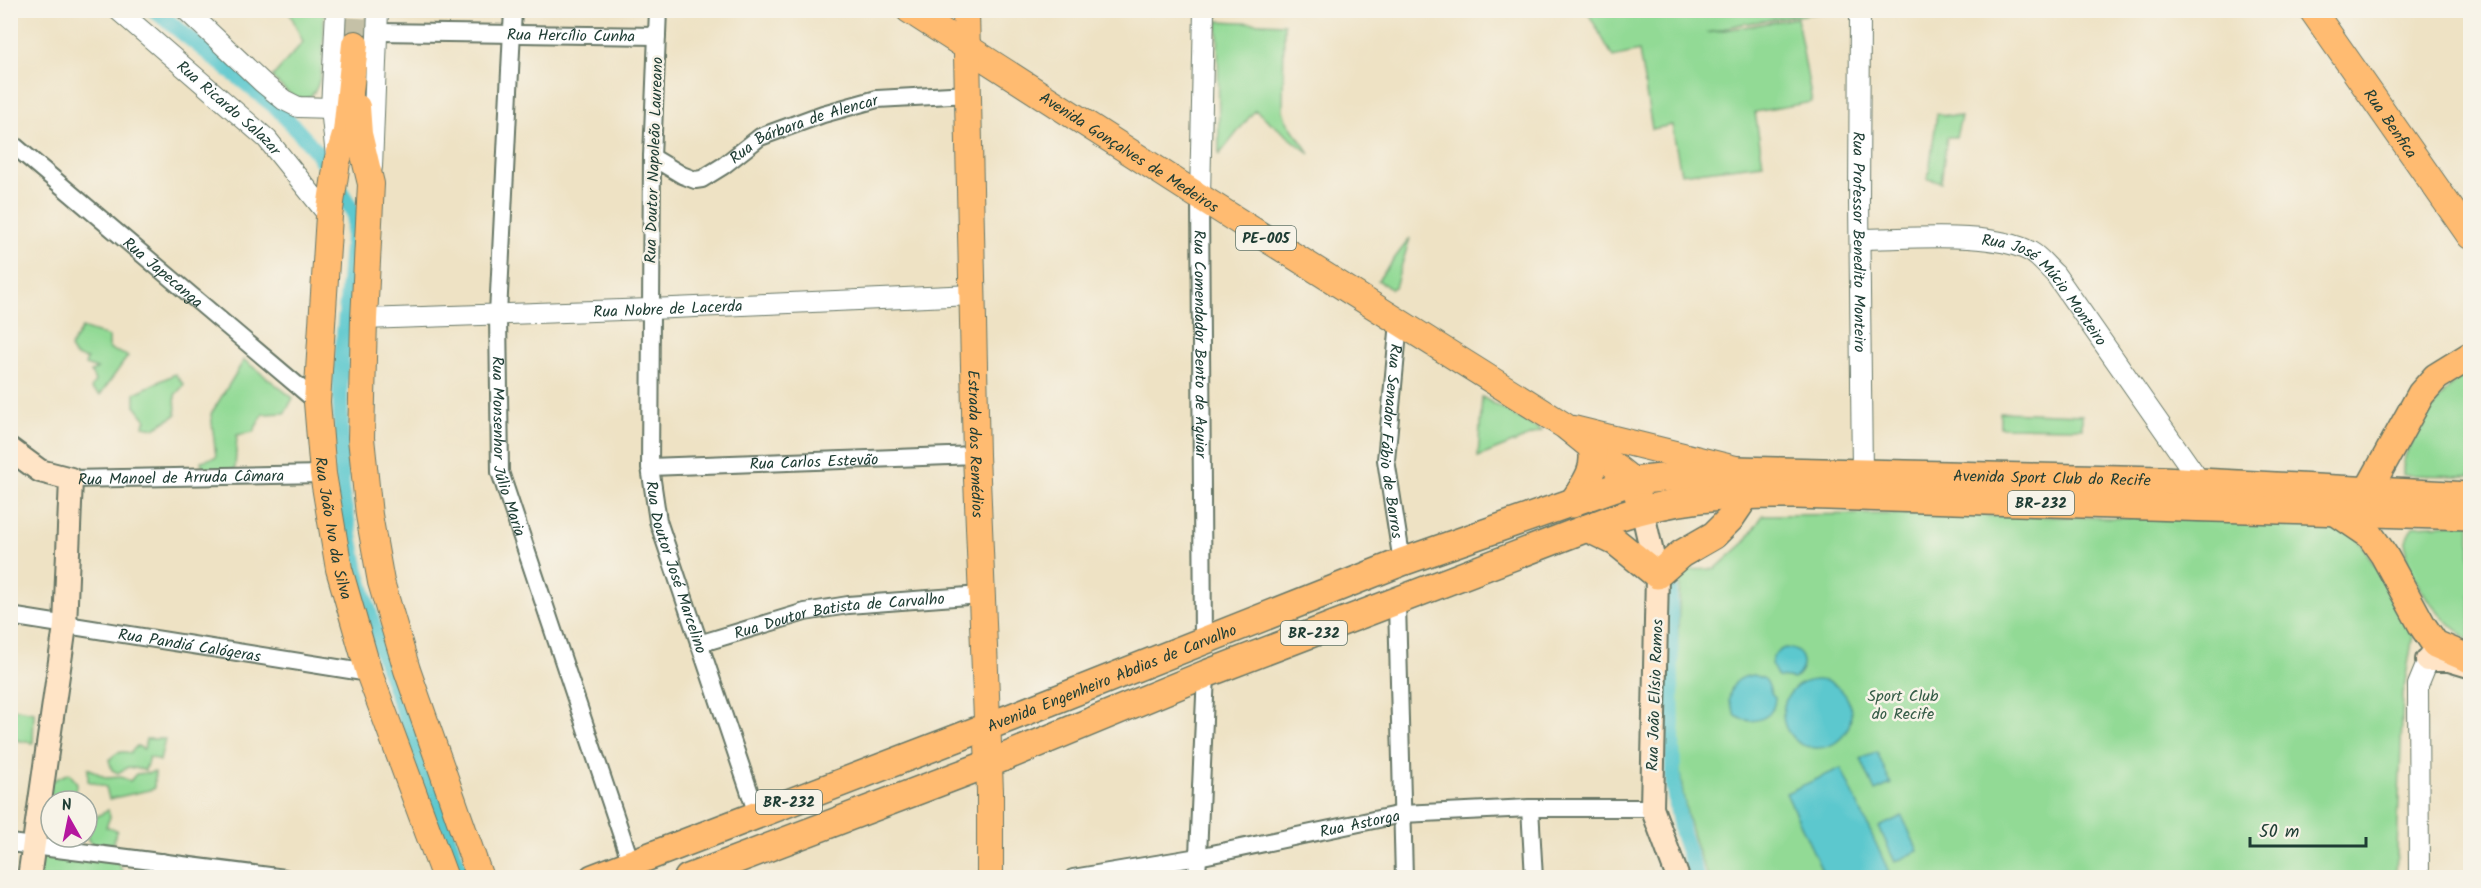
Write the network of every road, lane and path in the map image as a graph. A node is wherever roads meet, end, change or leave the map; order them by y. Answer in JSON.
{"nodes":[{"id":1,"x":118,"y":10,"type":"edge"},
{"id":2,"x":186,"y":10,"type":"edge"},
{"id":3,"x":336,"y":10,"type":"edge"},
{"id":4,"x":378,"y":10,"type":"edge"},
{"id":5,"x":513,"y":10,"type":"edge"},
{"id":6,"x":658,"y":10,"type":"edge"},
{"id":7,"x":909,"y":10,"type":"edge"},
{"id":8,"x":966,"y":10,"type":"edge"},
{"id":9,"x":1204,"y":10,"type":"edge"},
{"id":10,"x":1860,"y":10,"type":"edge"},
{"id":11,"x":2312,"y":10,"type":"edge"},
{"id":12,"x":377,"y":32,"type":"junction"},
{"id":13,"x":512,"y":33,"type":"junction"},
{"id":14,"x":657,"y":36,"type":"junction"},
{"id":15,"x":968,"y":48,"type":"junction"},
{"id":16,"x":969,"y":93,"type":"junction"},
{"id":17,"x":331,"y":108,"type":"junction"},
{"id":18,"x":10,"y":142,"type":"edge"},
{"id":19,"x":652,"y":157,"type":"junction"},
{"id":20,"x":371,"y":184,"type":"junction"},
{"id":21,"x":333,"y":188,"type":"junction"},
{"id":22,"x":1200,"y":197,"type":"junction"},
{"id":23,"x":2470,"y":236,"type":"edge"},
{"id":24,"x":1860,"y":240,"type":"junction"},
{"id":25,"x":973,"y":295,"type":"junction"},
{"id":26,"x":650,"y":309,"type":"junction"},
{"id":27,"x":498,"y":314,"type":"junction"},
{"id":28,"x":364,"y":319,"type":"junction"},
{"id":29,"x":1399,"y":321,"type":"junction"},
{"id":30,"x":2470,"y":356,"type":"edge"},
{"id":31,"x":317,"y":402,"type":"junction"},
{"id":32,"x":1565,"y":426,"type":"junction"},
{"id":33,"x":2173,"y":443,"type":"junction"},
{"id":34,"x":1592,"y":448,"type":"junction"},
{"id":35,"x":10,"y":449,"type":"edge"},
{"id":36,"x":976,"y":455,"type":"junction"},
{"id":37,"x":650,"y":467,"type":"junction"},
{"id":38,"x":1737,"y":470,"type":"junction"},
{"id":39,"x":1863,"y":473,"type":"junction"},
{"id":40,"x":323,"y":474,"type":"junction"},
{"id":41,"x":71,"y":478,"type":"junction"},
{"id":42,"x":2168,"y":480,"type":"junction"},
{"id":43,"x":1633,"y":481,"type":"junction"},
{"id":44,"x":2199,"y":481,"type":"junction"},
{"id":45,"x":2367,"y":492,"type":"junction"},
{"id":46,"x":1747,"y":494,"type":"junction"},
{"id":47,"x":2470,"y":496,"type":"edge"},
{"id":48,"x":1572,"y":504,"type":"junction"},
{"id":49,"x":1642,"y":508,"type":"junction"},
{"id":50,"x":2221,"y":508,"type":"junction"},
{"id":51,"x":2335,"y":511,"type":"junction"},
{"id":52,"x":2470,"y":516,"type":"edge"},
{"id":53,"x":1587,"y":528,"type":"junction"},
{"id":54,"x":1401,"y":562,"type":"junction"},
{"id":55,"x":1657,"y":575,"type":"junction"},
{"id":56,"x":981,"y":596,"type":"junction"},
{"id":57,"x":1397,"y":603,"type":"junction"},
{"id":58,"x":10,"y":616,"type":"edge"},
{"id":59,"x":65,"y":626,"type":"junction"},
{"id":60,"x":1203,"y":642,"type":"junction"},
{"id":61,"x":699,"y":644,"type":"junction"},
{"id":62,"x":2431,"y":652,"type":"junction"},
{"id":63,"x":2470,"y":659,"type":"edge"},
{"id":64,"x":2470,"y":666,"type":"edge"},
{"id":65,"x":369,"y":673,"type":"junction"},
{"id":66,"x":1206,"y":674,"type":"junction"},
{"id":67,"x":986,"y":727,"type":"junction"},
{"id":68,"x":988,"y":764,"type":"junction"},
{"id":69,"x":1530,"y":808,"type":"junction"},
{"id":70,"x":1652,"y":808,"type":"junction"},
{"id":71,"x":757,"y":814,"type":"junction"},
{"id":72,"x":1402,"y":814,"type":"junction"},
{"id":73,"x":22,"y":844,"type":"edge"},
{"id":74,"x":1198,"y":858,"type":"junction"},
{"id":75,"x":631,"y":863,"type":"junction"},
{"id":76,"x":161,"y":870,"type":"edge"},
{"id":77,"x":29,"y":878,"type":"edge"},
{"id":78,"x":285,"y":878,"type":"edge"},
{"id":79,"x":445,"y":878,"type":"edge"},
{"id":80,"x":480,"y":878,"type":"edge"},
{"id":81,"x":593,"y":878,"type":"edge"},
{"id":82,"x":688,"y":878,"type":"edge"},
{"id":83,"x":990,"y":878,"type":"edge"},
{"id":84,"x":1073,"y":878,"type":"edge"},
{"id":85,"x":1197,"y":878,"type":"edge"},
{"id":86,"x":1404,"y":878,"type":"edge"},
{"id":87,"x":1534,"y":878,"type":"edge"},
{"id":88,"x":1678,"y":878,"type":"edge"},
{"id":89,"x":2419,"y":878,"type":"edge"}],
"edges":[{"from":1,"to":21,"type":"street","name":"Rua Ricardo Salazar"},
{"from":2,"to":17,"type":"street"},
{"from":3,"to":17,"type":"street","name":"Rua João Ivo da Silva"},
{"from":4,"to":12,"type":"street","name":"Rua João Ivo da Silva"},
{"from":5,"to":13,"type":"street","name":"Rua Monsenhor Júlio Maria"},
{"from":6,"to":14,"type":"street","name":"Rua Doutor Napoleão Laureano"},
{"from":7,"to":15,"type":"main road","name":"Avenida Gonçalves de Medeiros","number":"PE-005"},
{"from":8,"to":15,"type":"main road","name":"Estrada dos Remédios"},
{"from":9,"to":22,"type":"street","name":"Rua Comendador Bento de Aguiar"},
{"from":10,"to":24,"type":"street","name":"Rua Professor Benedito Monteiro"},
{"from":11,"to":23,"type":"main road","name":"Rua Benfica"},
{"from":12,"to":13,"type":"street","name":"Rua Hercílio Cunha"},
{"from":12,"to":20,"type":"street","name":"Rua João Ivo da Silva"},
{"from":13,"to":14,"type":"street","name":"Rua Hercílio Cunha"},
{"from":13,"to":27,"type":"street","name":"Rua Monsenhor Júlio Maria"},
{"from":14,"to":19,"type":"street","name":"Rua Doutor Napoleão Laureano"},
{"from":15,"to":16,"type":"main road","name":"Estrada dos Remédios"},
{"from":15,"to":22,"type":"main road","name":"Avenida Gonçalves de Medeiros","number":"PE-005"},
{"from":16,"to":19,"type":"street","name":"Rua Bárbara de Alencar"},
{"from":16,"to":25,"type":"main road","name":"Estrada dos Remédios"},
{"from":17,"to":21,"type":"street","name":"Rua João Ivo da Silva"},
{"from":18,"to":31,"type":"street","name":"Rua Japecanga"},
{"from":19,"to":26,"type":"street","name":"Rua Doutor Napoleão Laureano"},
{"from":20,"to":21,"type":"main road","name":"Rua João Ivo da Silva"},
{"from":20,"to":28,"type":"main road","name":"Rua João Ivo da Silva"},
{"from":21,"to":31,"type":"main road","name":"Rua João Ivo da Silva"},
{"from":22,"to":29,"type":"main road","name":"Avenida Gonçalves de Medeiros","number":"PE-005"},
{"from":22,"to":60,"type":"street","name":"Rua Comendador Bento de Aguiar"},
{"from":24,"to":33,"type":"street","name":"Rua José Múcio Monteiro"},
{"from":24,"to":39,"type":"street","name":"Rua Professor Benedito Monteiro"},
{"from":25,"to":26,"type":"street","name":"Rua Nobre de Lacerda"},
{"from":25,"to":36,"type":"main road","name":"Estrada dos Remédios"},
{"from":26,"to":27,"type":"street","name":"Rua Nobre de Lacerda"},
{"from":26,"to":37,"type":"street","name":"Rua Doutor José Marcelino"},
{"from":27,"to":28,"type":"street","name":"Rua Nobre de Lacerda"},
{"from":27,"to":75,"type":"street","name":"Rua Monsenhor Júlio Maria"},
{"from":28,"to":80,"type":"main road","name":"Rua João Ivo da Silva"},
{"from":29,"to":32,"type":"main road","name":"Avenida Gonçalves de Medeiros","number":"PE-005"},
{"from":29,"to":54,"type":"street","name":"Rua Senador Fábio de Barros"},
{"from":30,"to":45,"type":"highway"},
{"from":31,"to":40,"type":"main road","name":"Rua João Ivo da Silva"},
{"from":32,"to":34,"type":"main road","name":"Avenida Gonçalves de Medeiros","number":"PE-005"},
{"from":32,"to":38,"type":"main road","name":"Avenida Gonçalves de Medeiros","number":"PE-005"},
{"from":33,"to":42,"type":"street"},
{"from":33,"to":44,"type":"street","name":"Rua José Múcio Monteiro"},
{"from":34,"to":43,"type":"main road","name":"Avenida Gonçalves de Medeiros","number":"PE-005"},
{"from":34,"to":48,"type":"highway"},
{"from":35,"to":41,"type":"main road","name":"Rua Manoel de Arruda Câmara"},
{"from":36,"to":37,"type":"street","name":"Rua Carlos Estevão"},
{"from":36,"to":56,"type":"main road","name":"Estrada dos Remédios"},
{"from":37,"to":61,"type":"street","name":"Rua Doutor José Marcelino"},
{"from":38,"to":39,"type":"highway","name":"Avenida Sport Club do Recife","number":"BR-232"},
{"from":38,"to":43,"type":"highway","name":"Avenida Sport Club do Recife","number":"BR-232"},
{"from":39,"to":42,"type":"highway","name":"Avenida Sport Club do Recife","number":"BR-232"},
{"from":40,"to":41,"type":"street","name":"Rua Manoel de Arruda Câmara"},
{"from":40,"to":65,"type":"main road","name":"Rua João Ivo da Silva"},
{"from":41,"to":59,"type":"main road"},
{"from":42,"to":44,"type":"highway","name":"Avenida Sport Club do Recife","number":"BR-232"},
{"from":43,"to":48,"type":"highway","name":"Avenida Engenheiro Abdias de Carvalho","number":"BR-232"},
{"from":43,"to":49,"type":"main road"},
{"from":44,"to":45,"type":"highway","name":"Avenida Sport Club do Recife","number":"BR-232"},
{"from":44,"to":50,"type":"street","name":"Rua José Múcio Monteiro"},
{"from":45,"to":47,"type":"highway","name":"Avenida Sport Club do Recife","number":"BR-232"},
{"from":46,"to":49,"type":"highway","name":"Avenida Sport Club do Recife","number":"BR-232"},
{"from":46,"to":50,"type":"highway","name":"Avenida Sport Club do Recife","number":"BR-232"},
{"from":46,"to":55,"type":"highway"},
{"from":48,"to":54,"type":"highway","name":"Avenida Engenheiro Abdias de Carvalho","number":"BR-232"},
{"from":49,"to":53,"type":"highway","name":"Avenida Engenheiro Abdias de Carvalho","number":"BR-232"},
{"from":49,"to":55,"type":"main road","name":"Rua João Elísio Ramos"},
{"from":50,"to":51,"type":"highway","name":"Avenida Sport Club do Recife","number":"BR-232"},
{"from":51,"to":52,"type":"highway","name":"Avenida Sport Club do Recife","number":"BR-232"},
{"from":51,"to":62,"type":"highway"},
{"from":53,"to":55,"type":"highway"},
{"from":53,"to":57,"type":"highway","name":"Avenida Engenheiro Abdias de Carvalho","number":"BR-232"},
{"from":54,"to":60,"type":"highway","name":"Avenida Engenheiro Abdias de Carvalho","number":"BR-232"},
{"from":55,"to":70,"type":"main road","name":"Rua João Elísio Ramos"},
{"from":56,"to":61,"type":"street","name":"Rua Doutor Batista de Carvalho"},
{"from":56,"to":67,"type":"main road","name":"Estrada dos Remédios"},
{"from":57,"to":66,"type":"highway","name":"Avenida Engenheiro Abdias de Carvalho","number":"BR-232"},
{"from":57,"to":72,"type":"street"},
{"from":58,"to":59,"type":"street","name":"Rua Pandiá Calógeras"},
{"from":59,"to":65,"type":"street","name":"Rua Pandiá Calógeras"},
{"from":59,"to":73,"type":"main road"},
{"from":60,"to":67,"type":"highway","name":"Avenida Engenheiro Abdias de Carvalho","number":"BR-232"},
{"from":61,"to":71,"type":"street","name":"Rua Doutor José Marcelino"},
{"from":62,"to":63,"type":"highway"},
{"from":62,"to":64,"type":"main road"},
{"from":62,"to":89,"type":"street"},
{"from":65,"to":79,"type":"main road","name":"Rua João Ivo da Silva"},
{"from":66,"to":68,"type":"highway","name":"Avenida Engenheiro Abdias de Carvalho","number":"BR-232"},
{"from":66,"to":74,"type":"street"},
{"from":67,"to":68,"type":"main road","name":"Estrada dos Remédios"},
{"from":67,"to":71,"type":"highway","name":"Avenida Engenheiro Abdias de Carvalho","number":"BR-232"},
{"from":68,"to":82,"type":"highway","name":"Avenida Engenheiro Abdias de Carvalho","number":"BR-232"},
{"from":68,"to":83,"type":"main road","name":"Estrada dos Remédios"},
{"from":69,"to":70,"type":"street","name":"Rua Astorga"},
{"from":69,"to":72,"type":"street","name":"Rua Astorga"},
{"from":69,"to":87,"type":"street"},
{"from":70,"to":88,"type":"main road","name":"Rua João Elísio Ramos"},
{"from":71,"to":75,"type":"highway","name":"Avenida Engenheiro Abdias de Carvalho","number":"BR-232"},
{"from":72,"to":74,"type":"street","name":"Rua Astorga"},
{"from":72,"to":86,"type":"street"},
{"from":73,"to":76,"type":"street"},
{"from":73,"to":77,"type":"main road"},
{"from":74,"to":84,"type":"street","name":"Rua Astorga"},
{"from":74,"to":85,"type":"street"},
{"from":75,"to":81,"type":"highway","name":"Avenida Engenheiro Abdias de Carvalho","number":"BR-232"},
{"from":76,"to":78,"type":"street"}]}
